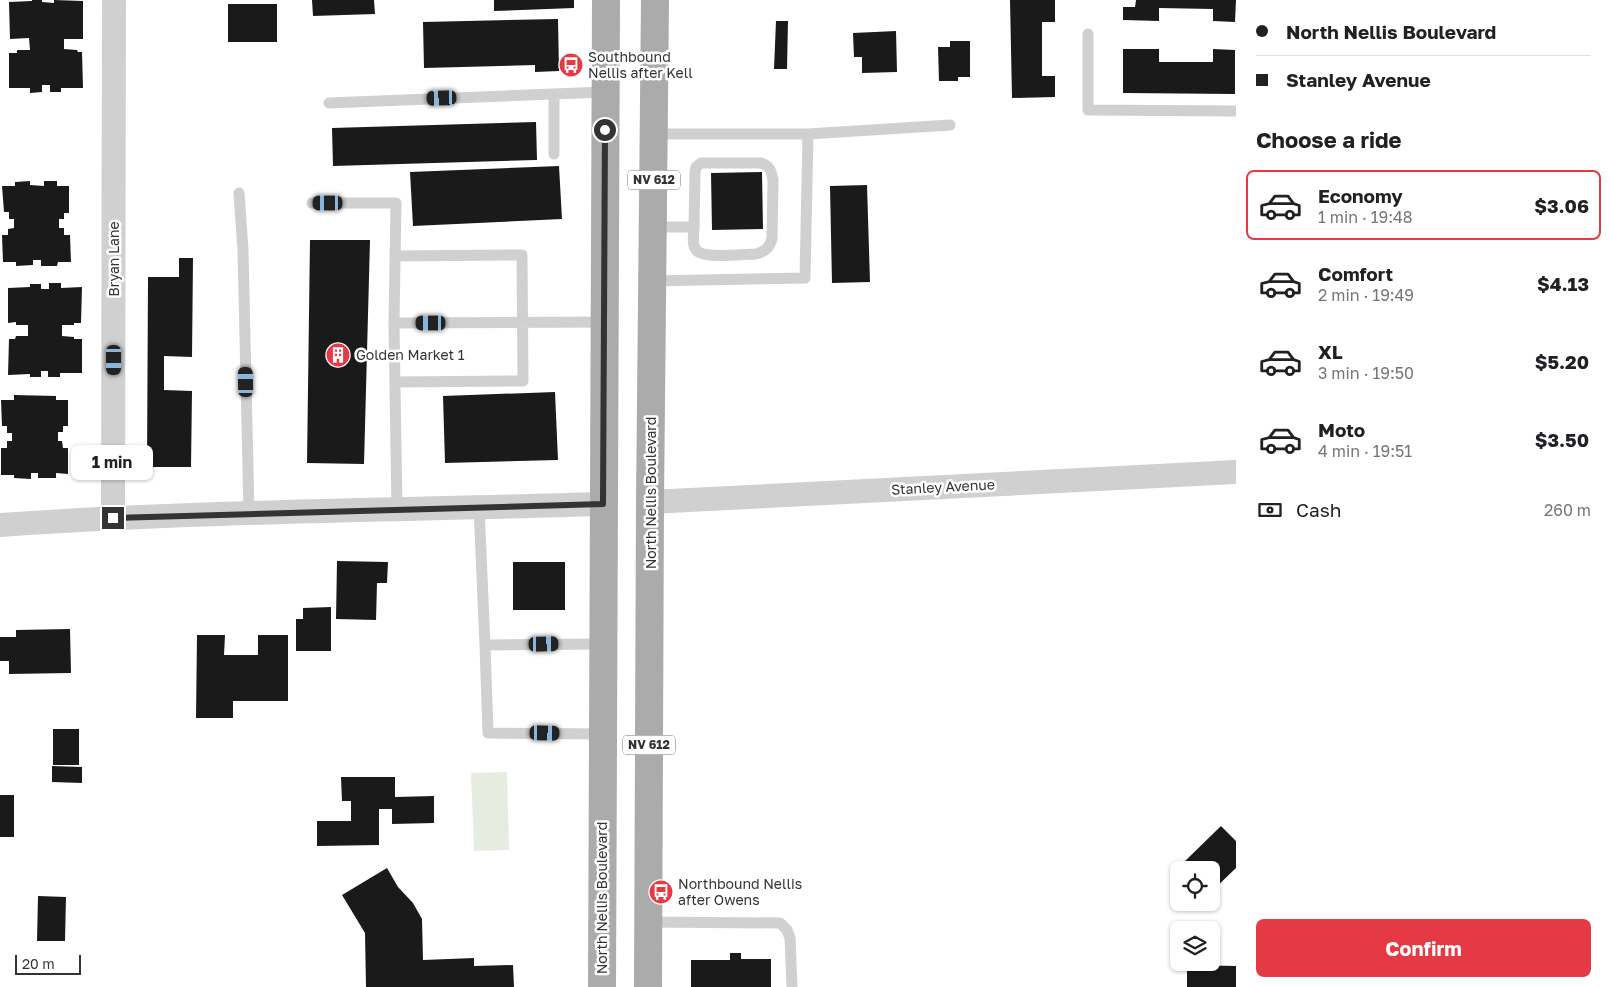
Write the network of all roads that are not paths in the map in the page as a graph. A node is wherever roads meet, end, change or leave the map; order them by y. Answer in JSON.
{"nodes":[{"id":1,"x":114,"y":0,"type":"edge"},
{"id":2,"x":606,"y":0,"type":"edge"},
{"id":3,"x":655,"y":0,"type":"edge"},
{"id":4,"x":1088,"y":34,"type":"dead end"},
{"id":5,"x":605,"y":92,"type":"junction"},
{"id":6,"x":554,"y":94,"type":"junction"},
{"id":7,"x":329,"y":103,"type":"dead end"},
{"id":8,"x":1236,"y":112,"type":"edge"},
{"id":9,"x":950,"y":125,"type":"dead end"},
{"id":10,"x":654,"y":134,"type":"junction"},
{"id":11,"x":808,"y":134,"type":"junction"},
{"id":12,"x":554,"y":154,"type":"dead end"},
{"id":13,"x":240,"y":193,"type":"dead end"},
{"id":14,"x":312,"y":203,"type":"dead end"},
{"id":15,"x":653,"y":227,"type":"junction"},
{"id":16,"x":694,"y":227,"type":"junction"},
{"id":17,"x":395,"y":256,"type":"junction"},
{"id":18,"x":653,"y":280,"type":"junction"},
{"id":19,"x":523,"y":322,"type":"junction"},
{"id":20,"x":604,"y":322,"type":"junction"},
{"id":21,"x":394,"y":323,"type":"junction"},
{"id":22,"x":395,"y":382,"type":"junction"},
{"id":23,"x":1236,"y":472,"type":"edge"},
{"id":24,"x":650,"y":502,"type":"junction"},
{"id":25,"x":603,"y":504,"type":"junction"},
{"id":26,"x":480,"y":507,"type":"junction"},
{"id":27,"x":397,"y":510,"type":"junction"},
{"id":28,"x":249,"y":513,"type":"junction"},
{"id":29,"x":113,"y":518,"type":"junction"},
{"id":30,"x":0,"y":524,"type":"edge"},
{"id":31,"x":602,"y":644,"type":"junction"},
{"id":32,"x":485,"y":645,"type":"junction"},
{"id":33,"x":602,"y":734,"type":"junction"},
{"id":34,"x":648,"y":922,"type":"junction"},
{"id":35,"x":602,"y":987,"type":"edge"},
{"id":36,"x":648,"y":987,"type":"edge"},
{"id":37,"x":792,"y":987,"type":"edge"}],
"edges":[{"from":1,"to":29,"type":"street","name":"Bryan Lane"},
{"from":2,"to":5,"type":"main road","name":"North Nellis Boulevard","number":"NV 612"},
{"from":3,"to":10,"type":"main road","name":"North Nellis Boulevard","number":"NV 612"},
{"from":4,"to":8,"type":"lane"},
{"from":5,"to":6,"type":"lane"},
{"from":5,"to":20,"type":"main road","name":"North Nellis Boulevard","number":"NV 612"},
{"from":6,"to":7,"type":"lane"},
{"from":6,"to":12,"type":"lane"},
{"from":9,"to":11,"type":"lane"},
{"from":10,"to":11,"type":"lane"},
{"from":10,"to":15,"type":"main road","name":"North Nellis Boulevard","number":"NV 612"},
{"from":11,"to":18,"type":"lane"},
{"from":13,"to":28,"type":"lane"},
{"from":14,"to":17,"type":"lane"},
{"from":15,"to":16,"type":"lane"},
{"from":15,"to":18,"type":"main road","name":"North Nellis Boulevard","number":"NV 612"},
{"from":16,"to":16,"type":"lane"},
{"from":17,"to":19,"type":"lane"},
{"from":17,"to":21,"type":"lane"},
{"from":18,"to":24,"type":"main road","name":"North Nellis Boulevard","number":"NV 612"},
{"from":19,"to":20,"type":"lane"},
{"from":19,"to":21,"type":"lane"},
{"from":19,"to":22,"type":"lane"},
{"from":20,"to":25,"type":"main road","name":"North Nellis Boulevard","number":"NV 612"},
{"from":21,"to":22,"type":"lane"},
{"from":22,"to":27,"type":"lane"},
{"from":23,"to":24,"type":"street","name":"Stanley Avenue"},
{"from":24,"to":34,"type":"main road","name":"North Nellis Boulevard","number":"NV 612"},
{"from":25,"to":26,"type":"street"},
{"from":25,"to":31,"type":"main road","name":"North Nellis Boulevard","number":"NV 612"},
{"from":26,"to":27,"type":"street"},
{"from":26,"to":32,"type":"lane"},
{"from":27,"to":28,"type":"street"},
{"from":28,"to":29,"type":"street"},
{"from":29,"to":30,"type":"street"},
{"from":31,"to":32,"type":"lane"},
{"from":31,"to":33,"type":"main road","name":"North Nellis Boulevard","number":"NV 612"},
{"from":32,"to":33,"type":"lane"},
{"from":33,"to":35,"type":"main road","name":"North Nellis Boulevard","number":"NV 612"},
{"from":34,"to":36,"type":"main road","name":"North Nellis Boulevard","number":"NV 612"},
{"from":34,"to":37,"type":"lane"}]}
